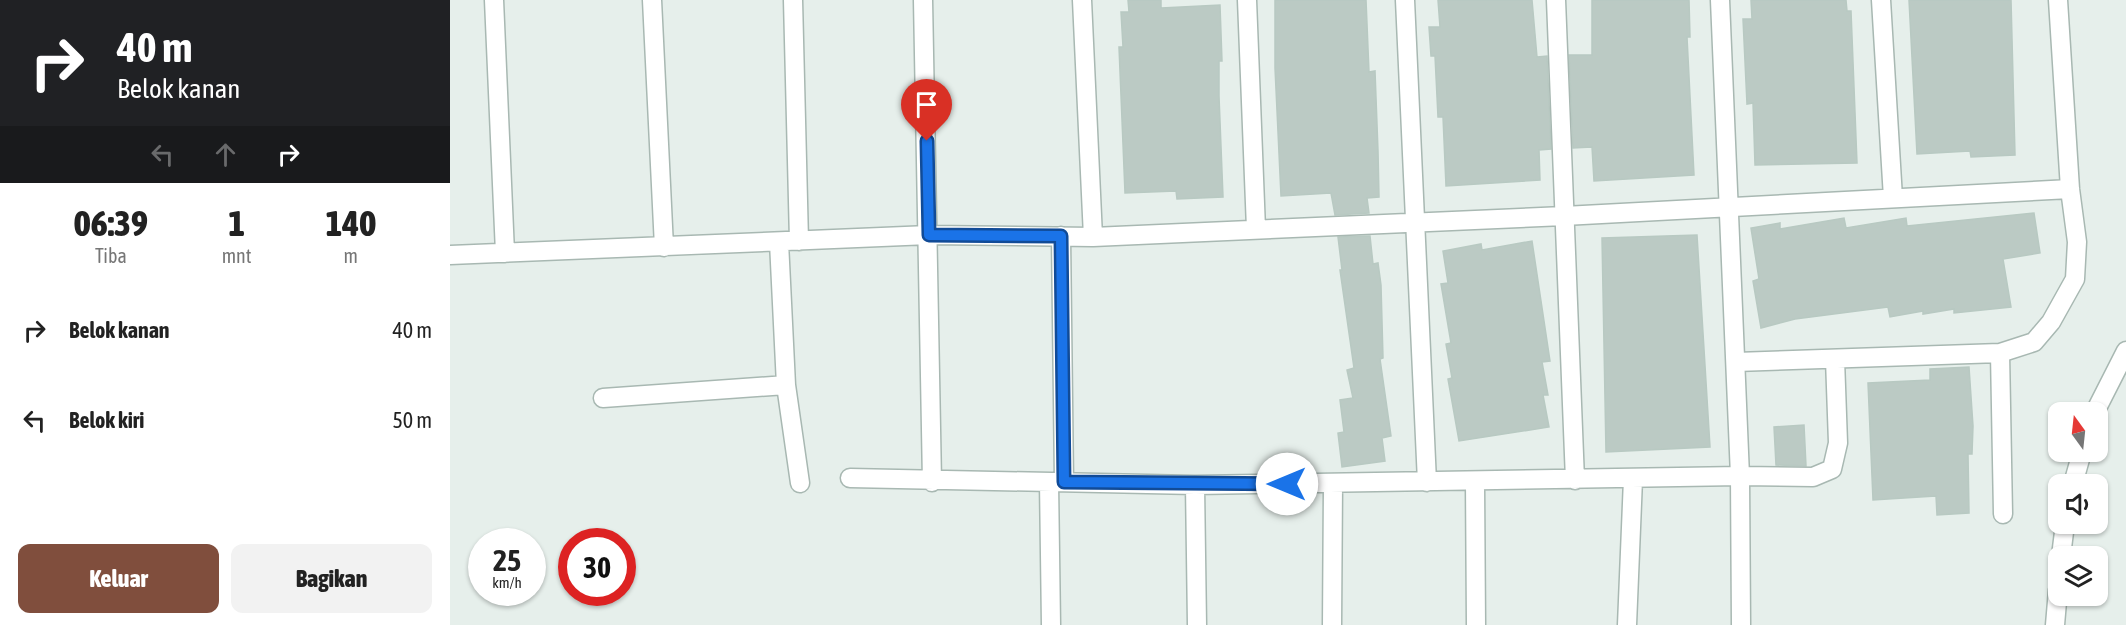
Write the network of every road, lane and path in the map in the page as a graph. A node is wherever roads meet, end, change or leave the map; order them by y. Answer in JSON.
{"nodes":[{"id":1,"x":494,"y":0,"type":"edge"},
{"id":2,"x":652,"y":0,"type":"edge"},
{"id":3,"x":793,"y":0,"type":"edge"},
{"id":4,"x":923,"y":0,"type":"edge"},
{"id":5,"x":1082,"y":0,"type":"edge"},
{"id":6,"x":1247,"y":0,"type":"edge"},
{"id":7,"x":1405,"y":0,"type":"edge"},
{"id":8,"x":1556,"y":0,"type":"edge"},
{"id":9,"x":1720,"y":0,"type":"edge"},
{"id":10,"x":1881,"y":0,"type":"edge"},
{"id":11,"x":2058,"y":0,"type":"edge"},
{"id":12,"x":2070,"y":189,"type":"junction"},
{"id":13,"x":1893,"y":198,"type":"junction"},
{"id":14,"x":1729,"y":206,"type":"junction"},
{"id":15,"x":1564,"y":216,"type":"junction"},
{"id":16,"x":1415,"y":221,"type":"junction"},
{"id":17,"x":1256,"y":229,"type":"junction"},
{"id":18,"x":929,"y":235,"type":"junction"},
{"id":19,"x":1061,"y":236,"type":"junction"},
{"id":20,"x":1093,"y":237,"type":"junction"},
{"id":21,"x":799,"y":241,"type":"junction"},
{"id":22,"x":779,"y":242,"type":"junction"},
{"id":23,"x":664,"y":247,"type":"junction"},
{"id":24,"x":505,"y":253,"type":"junction"},
{"id":25,"x":450,"y":255,"type":"edge"},
{"id":26,"x":2126,"y":351,"type":"edge"},
{"id":27,"x":2000,"y":353,"type":"junction"},
{"id":28,"x":1835,"y":359,"type":"junction"},
{"id":29,"x":1736,"y":362,"type":"junction"},
{"id":30,"x":786,"y":385,"type":"junction"},
{"id":31,"x":603,"y":398,"type":"dead end"},
{"id":32,"x":2100,"y":402,"type":"edge"},
{"id":33,"x":1740,"y":476,"type":"junction"},
{"id":34,"x":850,"y":478,"type":"dead end"},
{"id":35,"x":1634,"y":479,"type":"junction"},
{"id":36,"x":1575,"y":480,"type":"junction"},
{"id":37,"x":932,"y":482,"type":"junction"},
{"id":38,"x":1056,"y":482,"type":"junction"},
{"id":39,"x":1427,"y":482,"type":"junction"},
{"id":40,"x":1475,"y":482,"type":"junction"},
{"id":41,"x":800,"y":483,"type":"dead end"},
{"id":42,"x":1333,"y":484,"type":"junction"},
{"id":43,"x":1195,"y":485,"type":"junction"},
{"id":44,"x":2003,"y":514,"type":"dead end"},
{"id":45,"x":2057,"y":606,"type":"edge"},
{"id":46,"x":1051,"y":625,"type":"edge"},
{"id":47,"x":1197,"y":625,"type":"edge"},
{"id":48,"x":1332,"y":625,"type":"edge"},
{"id":49,"x":1476,"y":625,"type":"edge"},
{"id":50,"x":1627,"y":625,"type":"edge"},
{"id":51,"x":1741,"y":625,"type":"edge"},
{"id":52,"x":2055,"y":625,"type":"edge"}],
"edges":[{"from":1,"to":24,"type":"street"},
{"from":2,"to":23,"type":"street"},
{"from":3,"to":21,"type":"street"},
{"from":4,"to":18,"type":"street"},
{"from":5,"to":20,"type":"street"},
{"from":6,"to":17,"type":"street"},
{"from":7,"to":16,"type":"street"},
{"from":8,"to":15,"type":"street"},
{"from":9,"to":14,"type":"street"},
{"from":10,"to":13,"type":"street"},
{"from":11,"to":12,"type":"street"},
{"from":12,"to":13,"type":"street"},
{"from":12,"to":27,"type":"street"},
{"from":13,"to":14,"type":"street"},
{"from":14,"to":15,"type":"street"},
{"from":14,"to":29,"type":"street"},
{"from":15,"to":16,"type":"street"},
{"from":15,"to":36,"type":"street"},
{"from":16,"to":17,"type":"street"},
{"from":16,"to":39,"type":"street"},
{"from":17,"to":20,"type":"street"},
{"from":18,"to":19,"type":"street"},
{"from":18,"to":21,"type":"street"},
{"from":18,"to":37,"type":"street"},
{"from":19,"to":20,"type":"street"},
{"from":19,"to":38,"type":"street"},
{"from":21,"to":22,"type":"street"},
{"from":22,"to":23,"type":"street"},
{"from":22,"to":30,"type":"street"},
{"from":23,"to":24,"type":"street"},
{"from":24,"to":25,"type":"street"},
{"from":26,"to":32,"type":"street"},
{"from":27,"to":28,"type":"street"},
{"from":27,"to":44,"type":"street"},
{"from":28,"to":29,"type":"street"},
{"from":28,"to":33,"type":"street"},
{"from":29,"to":33,"type":"street"},
{"from":30,"to":31,"type":"street"},
{"from":30,"to":41,"type":"street"},
{"from":33,"to":35,"type":"street"},
{"from":33,"to":51,"type":"street"},
{"from":34,"to":37,"type":"street"},
{"from":35,"to":36,"type":"street"},
{"from":35,"to":50,"type":"street"},
{"from":36,"to":40,"type":"street"},
{"from":37,"to":38,"type":"street"},
{"from":38,"to":43,"type":"street"},
{"from":38,"to":46,"type":"street"},
{"from":39,"to":40,"type":"street"},
{"from":39,"to":42,"type":"street"},
{"from":40,"to":49,"type":"street"},
{"from":42,"to":43,"type":"street"},
{"from":42,"to":48,"type":"street"},
{"from":43,"to":47,"type":"street"},
{"from":45,"to":52,"type":"street"}]}
